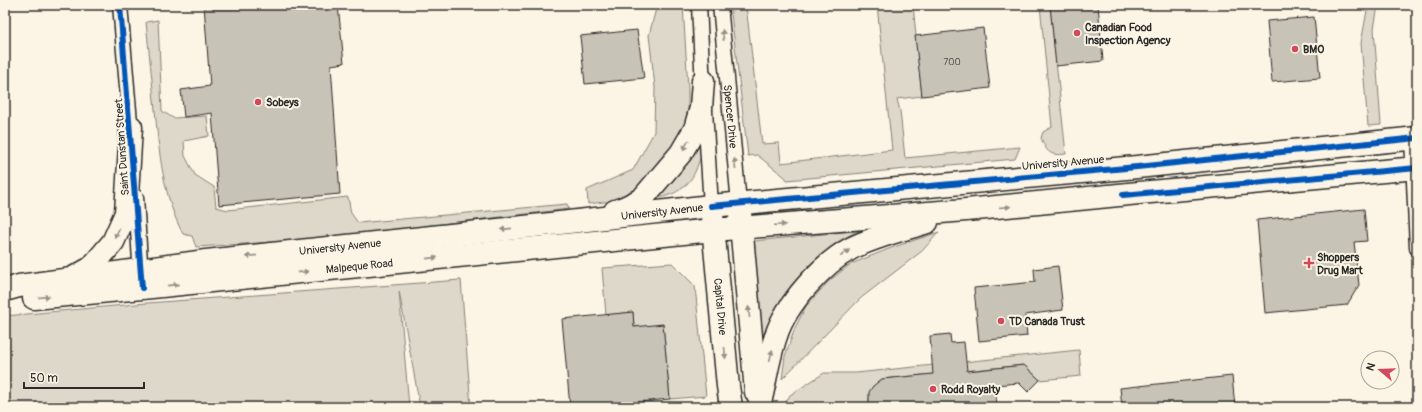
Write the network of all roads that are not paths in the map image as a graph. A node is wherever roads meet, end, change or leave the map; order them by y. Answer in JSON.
{"nodes":[{"id":1,"x":120,"y":5,"type":"edge"},
{"id":2,"x":699,"y":5,"type":"edge"},
{"id":3,"x":720,"y":5,"type":"edge"},
{"id":4,"x":703,"y":81,"type":"junction"},
{"id":5,"x":131,"y":127,"type":"junction"},
{"id":6,"x":1415,"y":138,"type":"edge"},
{"id":7,"x":1415,"y":168,"type":"edge"},
{"id":8,"x":739,"y":203,"type":"junction"},
{"id":9,"x":711,"y":206,"type":"junction"},
{"id":10,"x":966,"y":210,"type":"junction"},
{"id":11,"x":544,"y":225,"type":"junction"},
{"id":12,"x":742,"y":228,"type":"junction"},
{"id":13,"x":713,"y":230,"type":"junction"},
{"id":14,"x":1417,"y":248,"type":"edge"},
{"id":15,"x":70,"y":279,"type":"junction"},
{"id":16,"x":141,"y":279,"type":"junction"},
{"id":17,"x":5,"y":290,"type":"edge"},
{"id":18,"x":5,"y":300,"type":"edge"},
{"id":19,"x":731,"y":407,"type":"edge"},
{"id":20,"x":758,"y":407,"type":"edge"}],
"edges":[{"from":1,"to":5,"type":"street","name":"Saint Dunstan Street"},
{"from":2,"to":4,"type":"street"},
{"from":8,"to":3,"type":"street","name":"Spencer Drive","one_way":true},
{"from":4,"to":9,"type":"street"},
{"from":4,"to":11,"type":"main road","one_way":true},
{"from":5,"to":15,"type":"main road","one_way":true},
{"from":5,"to":16,"type":"street","name":"Saint Dunstan Street"},
{"from":6,"to":7,"type":"street"},
{"from":6,"to":8,"type":"main road","name":"University Avenue"},
{"from":10,"to":7,"type":"main road","one_way":true},
{"from":7,"to":14,"type":"street"},
{"from":8,"to":9,"type":"main road","name":"University Avenue"},
{"from":8,"to":12,"type":"main road","name":"Spencer Drive"},
{"from":9,"to":11,"type":"main road","name":"University Avenue"},
{"from":9,"to":13,"type":"main road","name":"Capital Drive"},
{"from":12,"to":10,"type":"main road","one_way":true},
{"from":20,"to":10,"type":"main road","one_way":true},
{"from":11,"to":16,"type":"main road","name":"University Avenue","one_way":true},
{"from":12,"to":13,"type":"main road"},
{"from":20,"to":12,"type":"main road","one_way":true},
{"from":16,"to":13,"type":"main road","name":"Malpeque Road","one_way":true},
{"from":13,"to":19,"type":"main road","name":"Capital Drive","one_way":true},
{"from":15,"to":16,"type":"main road","name":"University Avenue"},
{"from":15,"to":17,"type":"main road","name":"University Avenue"},
{"from":18,"to":16,"type":"main road","name":"Malpeque Road","one_way":true}]}
